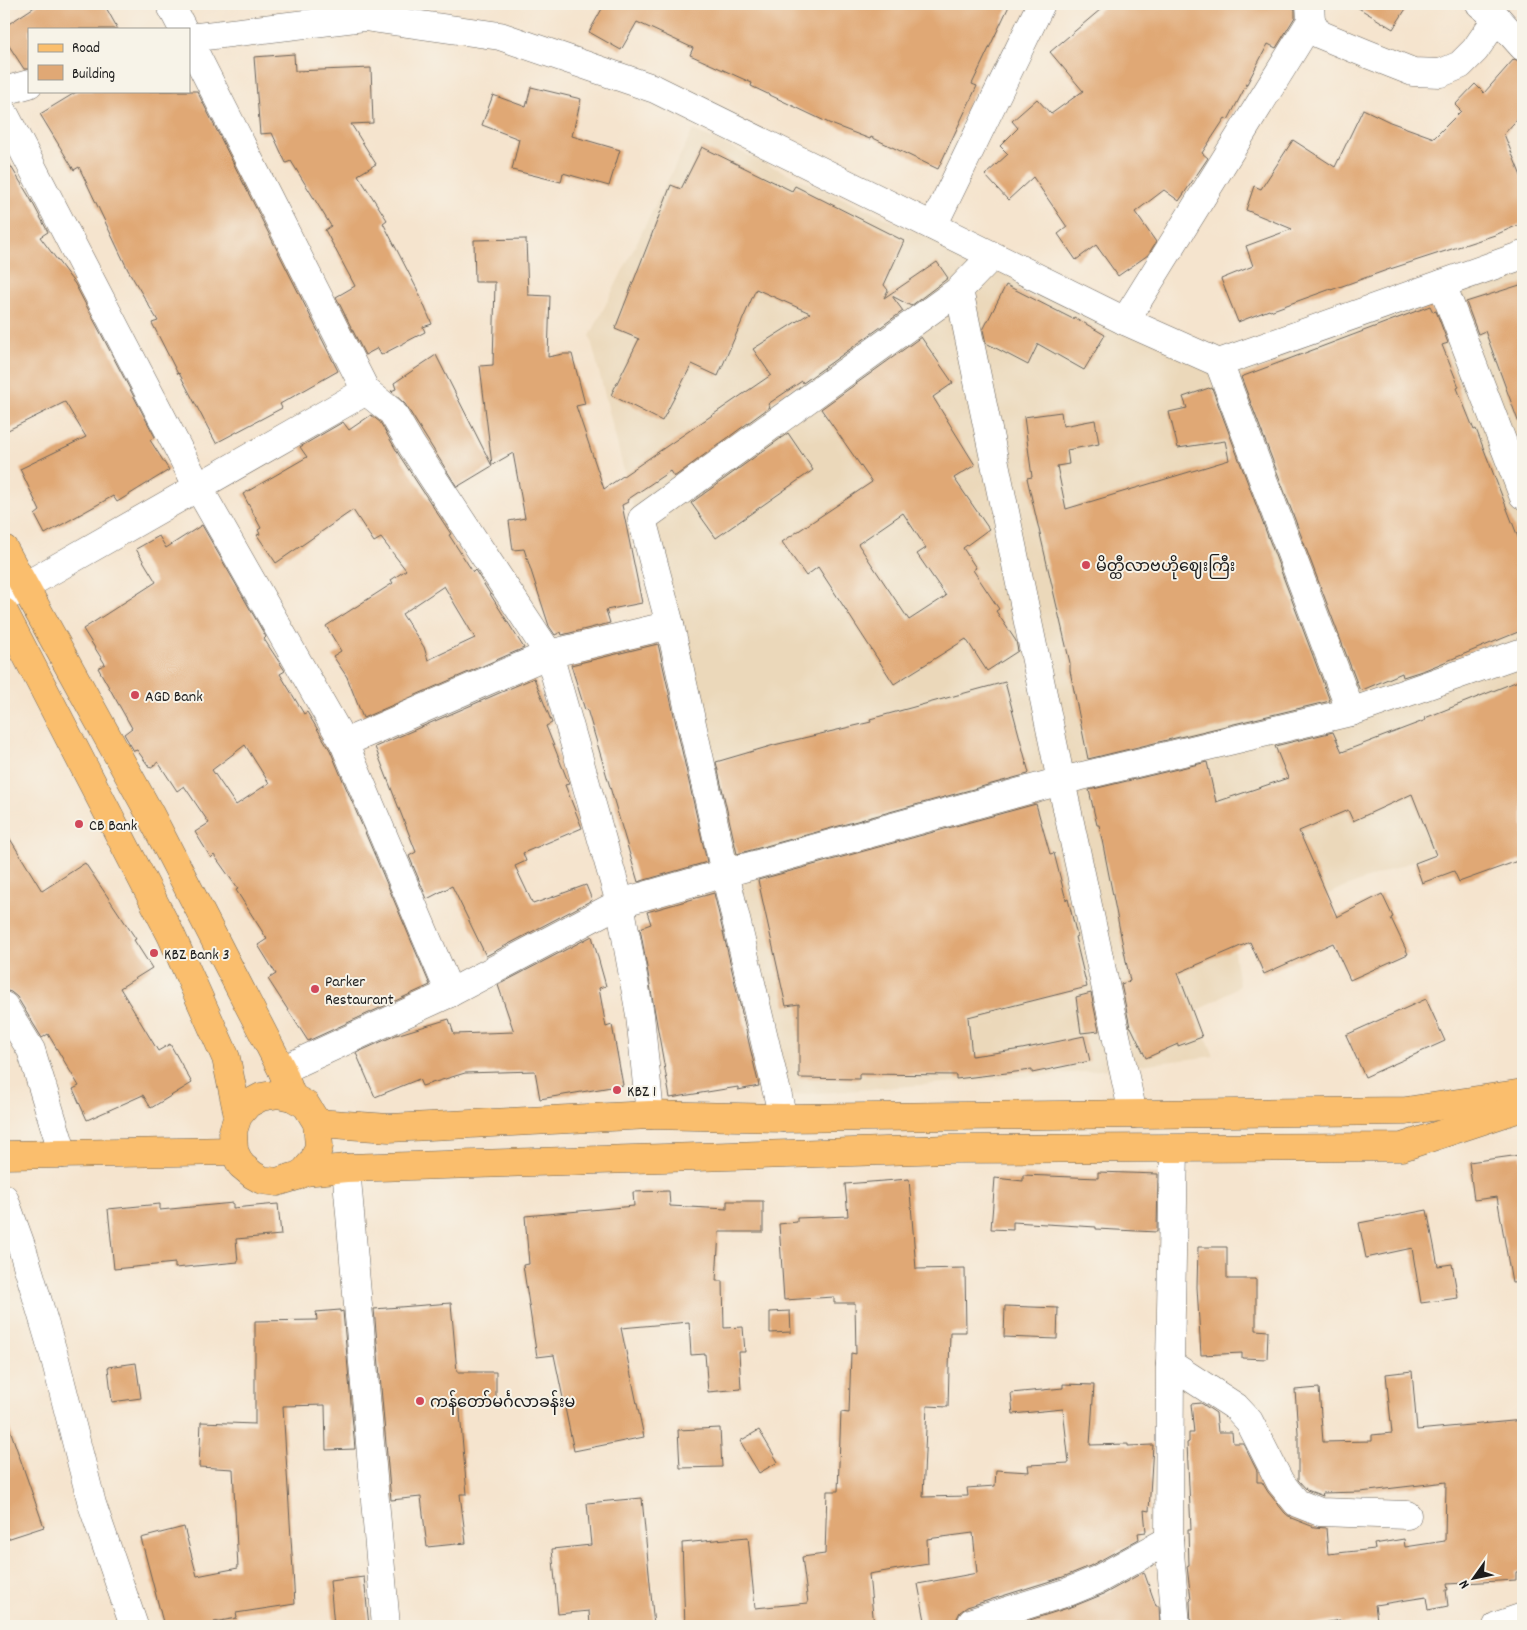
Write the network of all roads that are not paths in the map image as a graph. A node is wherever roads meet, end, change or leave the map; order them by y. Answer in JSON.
{"nodes":[{"id":1,"x":170,"y":4,"type":"edge"},
{"id":2,"x":1041,"y":4,"type":"edge"},
{"id":3,"x":362,"y":11,"type":"edge"},
{"id":4,"x":1488,"y":11,"type":"edge"},
{"id":5,"x":1311,"y":12,"type":"edge"},
{"id":6,"x":182,"y":28,"type":"edge"},
{"id":7,"x":190,"y":39,"type":"edge"},
{"id":8,"x":190,"y":41,"type":"edge"},
{"id":9,"x":1523,"y":46,"type":"edge"},
{"id":10,"x":28,"y":84,"type":"edge"},
{"id":11,"x":4,"y":91,"type":"edge"},
{"id":12,"x":4,"y":113,"type":"edge"},
{"id":13,"x":933,"y":226,"type":"junction"},
{"id":14,"x":1523,"y":255,"type":"edge"},
{"id":15,"x":992,"y":256,"type":"junction"},
{"id":16,"x":1442,"y":284,"type":"junction"},
{"id":17,"x":959,"y":290,"type":"junction"},
{"id":18,"x":1124,"y":321,"type":"junction"},
{"id":19,"x":1220,"y":363,"type":"junction"},
{"id":20,"x":366,"y":391,"type":"junction"},
{"id":21,"x":198,"y":487,"type":"junction"},
{"id":22,"x":1523,"y":495,"type":"edge"},
{"id":23,"x":4,"y":549,"type":"edge"},
{"id":24,"x":14,"y":593,"type":"edge"},
{"id":25,"x":4,"y":612,"type":"edge"},
{"id":26,"x":670,"y":625,"type":"junction"},
{"id":27,"x":1523,"y":652,"type":"edge"},
{"id":28,"x":549,"y":654,"type":"junction"},
{"id":29,"x":1350,"y":712,"type":"junction"},
{"id":30,"x":344,"y":742,"type":"junction"},
{"id":31,"x":1061,"y":781,"type":"junction"},
{"id":32,"x":725,"y":873,"type":"junction"},
{"id":33,"x":620,"y":903,"type":"junction"},
{"id":34,"x":450,"y":993,"type":"junction"},
{"id":35,"x":4,"y":1006,"type":"edge"},
{"id":36,"x":282,"y":1070,"type":"junction"},
{"id":37,"x":292,"y":1097,"type":"junction"},
{"id":38,"x":1523,"y":1108,"type":"edge"},
{"id":39,"x":1133,"y":1114,"type":"junction"},
{"id":40,"x":238,"y":1116,"type":"junction"},
{"id":41,"x":650,"y":1116,"type":"junction"},
{"id":42,"x":783,"y":1118,"type":"junction"},
{"id":43,"x":317,"y":1123,"type":"junction"},
{"id":44,"x":1174,"y":1149,"type":"junction"},
{"id":45,"x":234,"y":1151,"type":"junction"},
{"id":46,"x":63,"y":1154,"type":"junction"},
{"id":47,"x":4,"y":1155,"type":"edge"},
{"id":48,"x":346,"y":1168,"type":"junction"},
{"id":49,"x":304,"y":1172,"type":"junction"},
{"id":50,"x":4,"y":1198,"type":"edge"},
{"id":51,"x":1170,"y":1364,"type":"junction"},
{"id":52,"x":1408,"y":1515,"type":"dead end"},
{"id":53,"x":1169,"y":1540,"type":"junction"},
{"id":54,"x":1523,"y":1617,"type":"edge"},
{"id":55,"x":972,"y":1622,"type":"dead end"},
{"id":56,"x":134,"y":1626,"type":"edge"},
{"id":57,"x":386,"y":1626,"type":"edge"},
{"id":58,"x":1176,"y":1626,"type":"edge"},
{"id":59,"x":1497,"y":1626,"type":"edge"}],
"edges":[{"from":1,"to":6,"type":"street"},
{"from":2,"to":13,"type":"street"},
{"from":3,"to":7,"type":"street"},
{"from":3,"to":13,"type":"street"},
{"from":4,"to":5,"type":"street"},
{"from":4,"to":9,"type":"street"},
{"from":5,"to":18,"type":"street"},
{"from":8,"to":20,"type":"street"},
{"from":10,"to":11,"type":"street"},
{"from":12,"to":21,"type":"street"},
{"from":13,"to":15,"type":"street"},
{"from":14,"to":16,"type":"street"},
{"from":15,"to":17,"type":"street"},
{"from":15,"to":18,"type":"street"},
{"from":16,"to":19,"type":"street"},
{"from":16,"to":22,"type":"street"},
{"from":17,"to":26,"type":"street"},
{"from":17,"to":31,"type":"street"},
{"from":18,"to":19,"type":"street"},
{"from":19,"to":29,"type":"street"},
{"from":20,"to":21,"type":"street"},
{"from":20,"to":28,"type":"street"},
{"from":21,"to":24,"type":"street"},
{"from":21,"to":30,"type":"street"},
{"from":23,"to":24,"type":"main road"},
{"from":24,"to":36,"type":"main road"},
{"from":25,"to":40,"type":"main road"},
{"from":26,"to":28,"type":"street"},
{"from":26,"to":32,"type":"street"},
{"from":27,"to":29,"type":"street"},
{"from":28,"to":30,"type":"street"},
{"from":28,"to":33,"type":"street"},
{"from":29,"to":31,"type":"street"},
{"from":30,"to":34,"type":"street"},
{"from":31,"to":32,"type":"street"},
{"from":31,"to":39,"type":"street"},
{"from":32,"to":33,"type":"street"},
{"from":32,"to":42,"type":"street"},
{"from":33,"to":34,"type":"street"},
{"from":33,"to":41,"type":"street"},
{"from":34,"to":36,"type":"street"},
{"from":35,"to":46,"type":"street"},
{"from":36,"to":37,"type":"main road"},
{"from":37,"to":40,"type":"main road"},
{"from":37,"to":43,"type":"main road"},
{"from":38,"to":39,"type":"main road"},
{"from":38,"to":44,"type":"main road"},
{"from":39,"to":42,"type":"main road"},
{"from":40,"to":45,"type":"main road"},
{"from":41,"to":42,"type":"main road"},
{"from":41,"to":43,"type":"main road"},
{"from":43,"to":49,"type":"main road"},
{"from":44,"to":48,"type":"main road"},
{"from":44,"to":51,"type":"street"},
{"from":45,"to":46,"type":"main road"},
{"from":45,"to":49,"type":"main road"},
{"from":46,"to":47,"type":"main road"},
{"from":48,"to":49,"type":"main road"},
{"from":48,"to":57,"type":"street"},
{"from":50,"to":56,"type":"street"},
{"from":51,"to":52,"type":"street"},
{"from":51,"to":53,"type":"street"},
{"from":53,"to":55,"type":"street"},
{"from":53,"to":58,"type":"street"},
{"from":54,"to":59,"type":"street"}]}
